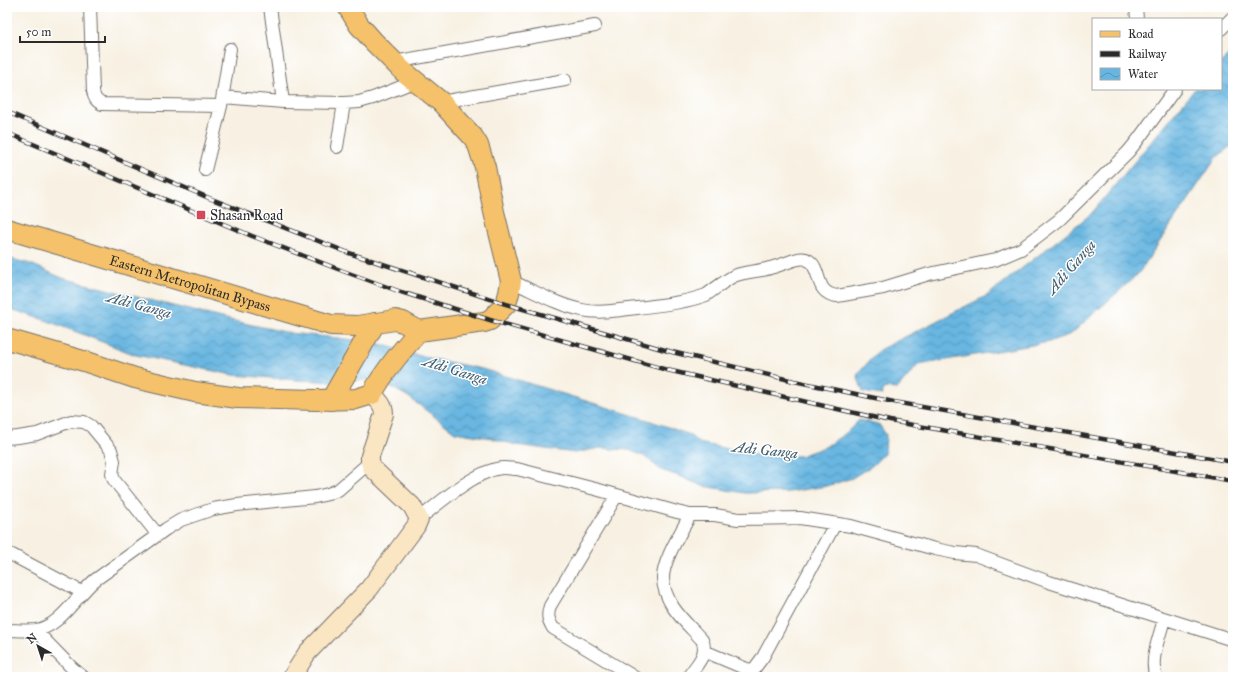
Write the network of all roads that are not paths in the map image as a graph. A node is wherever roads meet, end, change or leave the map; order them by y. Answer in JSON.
{"nodes":[{"id":1,"x":90,"y":7,"type":"edge"},
{"id":2,"x":270,"y":7,"type":"edge"},
{"id":3,"x":348,"y":7,"type":"edge"},
{"id":4,"x":1136,"y":7,"type":"edge"},
{"id":5,"x":1233,"y":17,"type":"edge"},
{"id":6,"x":1137,"y":18,"type":"edge"},
{"id":7,"x":595,"y":26,"type":"dead end"},
{"id":8,"x":1222,"y":28,"type":"edge"},
{"id":9,"x":230,"y":49,"type":"dead end"},
{"id":10,"x":394,"y":62,"type":"junction"},
{"id":11,"x":565,"y":80,"type":"dead end"},
{"id":12,"x":416,"y":81,"type":"junction"},
{"id":13,"x":1174,"y":90,"type":"edge"},
{"id":14,"x":222,"y":102,"type":"junction"},
{"id":15,"x":282,"y":102,"type":"junction"},
{"id":16,"x":441,"y":102,"type":"junction"},
{"id":17,"x":344,"y":103,"type":"junction"},
{"id":18,"x":337,"y":147,"type":"dead end"},
{"id":19,"x":205,"y":170,"type":"dead end"},
{"id":20,"x":7,"y":229,"type":"edge"},
{"id":21,"x":511,"y":281,"type":"junction"},
{"id":22,"x":372,"y":328,"type":"junction"},
{"id":23,"x":419,"y":331,"type":"junction"},
{"id":24,"x":7,"y":339,"type":"edge"},
{"id":25,"x":375,"y":389,"type":"junction"},
{"id":26,"x":336,"y":391,"type":"junction"},
{"id":27,"x":7,"y":438,"type":"edge"},
{"id":28,"x":370,"y":462,"type":"junction"},
{"id":29,"x":617,"y":495,"type":"junction"},
{"id":30,"x":690,"y":515,"type":"junction"},
{"id":31,"x":419,"y":519,"type":"junction"},
{"id":32,"x":835,"y":524,"type":"junction"},
{"id":33,"x":158,"y":535,"type":"junction"},
{"id":34,"x":7,"y":554,"type":"edge"},
{"id":35,"x":82,"y":592,"type":"junction"},
{"id":36,"x":1164,"y":618,"type":"junction"},
{"id":37,"x":7,"y":630,"type":"edge"},
{"id":38,"x":35,"y":630,"type":"junction"},
{"id":39,"x":1233,"y":640,"type":"edge"},
{"id":40,"x":704,"y":651,"type":"junction"},
{"id":41,"x":83,"y":677,"type":"edge"},
{"id":42,"x":292,"y":677,"type":"edge"},
{"id":43,"x":634,"y":677,"type":"edge"},
{"id":44,"x":688,"y":677,"type":"edge"},
{"id":45,"x":1156,"y":677,"type":"edge"}],
"edges":[{"from":1,"to":14,"type":"street"},
{"from":2,"to":15,"type":"street"},
{"from":3,"to":10,"type":"main road"},
{"from":4,"to":6,"type":"street"},
{"from":5,"to":8,"type":"street"},
{"from":7,"to":10,"type":"street"},
{"from":9,"to":14,"type":"street"},
{"from":10,"to":12,"type":"main road"},
{"from":11,"to":16,"type":"street"},
{"from":12,"to":16,"type":"main road"},
{"from":12,"to":17,"type":"street"},
{"from":13,"to":21,"type":"street"},
{"from":14,"to":15,"type":"street"},
{"from":14,"to":19,"type":"street"},
{"from":15,"to":17,"type":"street"},
{"from":16,"to":21,"type":"main road"},
{"from":17,"to":18,"type":"street"},
{"from":20,"to":22,"type":"main road","name":"Eastern Metropolitan Bypass"},
{"from":21,"to":23,"type":"main road"},
{"from":22,"to":23,"type":"main road","name":"Eastern Metropolitan Bypass"},
{"from":22,"to":26,"type":"main road"},
{"from":23,"to":25,"type":"main road"},
{"from":24,"to":26,"type":"main road"},
{"from":25,"to":26,"type":"main road"},
{"from":25,"to":28,"type":"main road"},
{"from":27,"to":33,"type":"street"},
{"from":28,"to":31,"type":"main road"},
{"from":28,"to":33,"type":"street"},
{"from":29,"to":30,"type":"street"},
{"from":29,"to":31,"type":"street"},
{"from":29,"to":43,"type":"street"},
{"from":30,"to":32,"type":"street"},
{"from":30,"to":40,"type":"street"},
{"from":31,"to":42,"type":"main road"},
{"from":32,"to":36,"type":"street"},
{"from":32,"to":40,"type":"street"},
{"from":33,"to":35,"type":"street"},
{"from":34,"to":35,"type":"street"},
{"from":35,"to":38,"type":"street"},
{"from":36,"to":39,"type":"street"},
{"from":36,"to":45,"type":"street"},
{"from":37,"to":38,"type":"street"},
{"from":38,"to":41,"type":"street"},
{"from":40,"to":44,"type":"street"}]}
